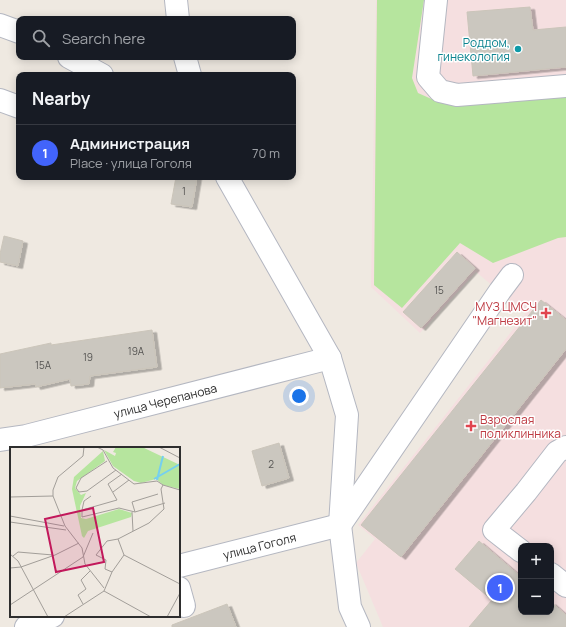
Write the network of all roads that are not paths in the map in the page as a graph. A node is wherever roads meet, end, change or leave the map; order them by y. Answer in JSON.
{"nodes":[{"id":1,"x":176,"y":0,"type":"edge"},
{"id":2,"x":436,"y":0,"type":"edge"},
{"id":3,"x":178,"y":16,"type":"edge"},
{"id":4,"x":0,"y":25,"type":"edge"},
{"id":5,"x":16,"y":31,"type":"edge"},
{"id":6,"x":74,"y":60,"type":"edge"},
{"id":7,"x":186,"y":60,"type":"edge"},
{"id":8,"x":96,"y":72,"type":"edge"},
{"id":9,"x":189,"y":72,"type":"edge"},
{"id":10,"x":566,"y":86,"type":"edge"},
{"id":11,"x":0,"y":100,"type":"edge"},
{"id":12,"x":16,"y":106,"type":"edge"},
{"id":13,"x":228,"y":180,"type":"edge"},
{"id":14,"x":512,"y":275,"type":"dead end"},
{"id":15,"x":330,"y":358,"type":"junction"},
{"id":16,"x":0,"y":424,"type":"edge"},
{"id":17,"x":47,"y":431,"type":"junction"},
{"id":18,"x":0,"y":440,"type":"edge"},
{"id":19,"x":566,"y":447,"type":"edge"},
{"id":20,"x":340,"y":525,"type":"junction"},
{"id":21,"x":518,"y":549,"type":"edge"},
{"id":22,"x":180,"y":566,"type":"edge"},
{"id":23,"x":554,"y":576,"type":"edge"},
{"id":24,"x":566,"y":586,"type":"edge"},
{"id":25,"x":51,"y":617,"type":"edge"},
{"id":26,"x":26,"y":627,"type":"edge"},
{"id":27,"x":359,"y":627,"type":"edge"}],
"edges":[{"from":1,"to":3,"type":"street"},
{"from":2,"to":10,"type":"street"},
{"from":4,"to":5,"type":"street"},
{"from":6,"to":8,"type":"street"},
{"from":7,"to":9,"type":"street"},
{"from":11,"to":12,"type":"street"},
{"from":13,"to":15,"type":"street"},
{"from":14,"to":20,"type":"street"},
{"from":15,"to":17,"type":"street","name":"улица Черепанова"},
{"from":15,"to":20,"type":"street"},
{"from":16,"to":17,"type":"street"},
{"from":17,"to":18,"type":"street","name":"улица Черепанова"},
{"from":19,"to":21,"type":"street"},
{"from":20,"to":22,"type":"street","name":"улица Гоголя"},
{"from":20,"to":27,"type":"street"},
{"from":23,"to":24,"type":"street"},
{"from":25,"to":26,"type":"street"}]}
